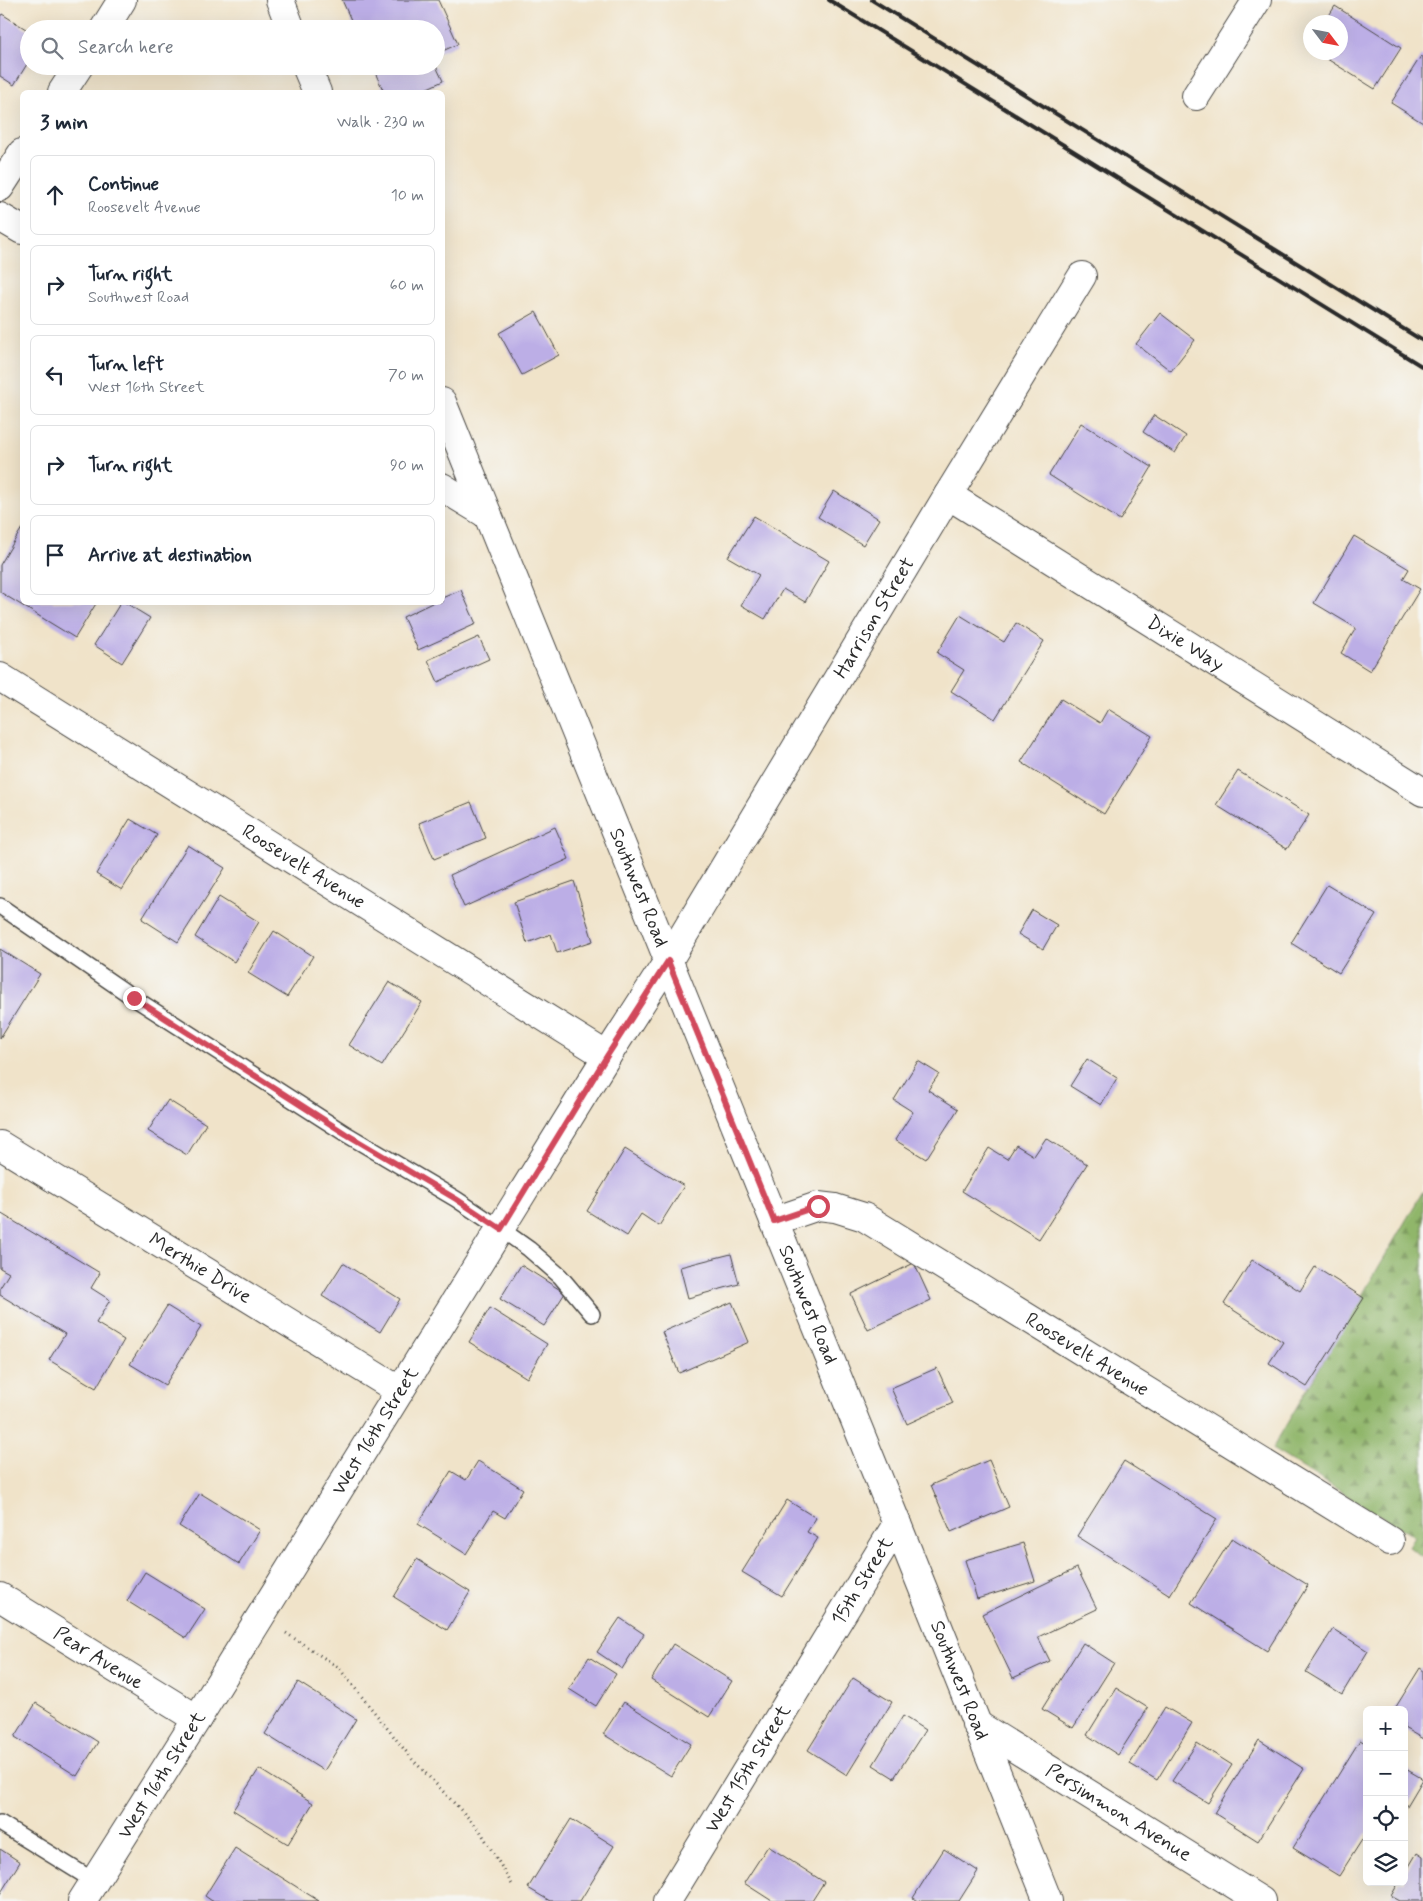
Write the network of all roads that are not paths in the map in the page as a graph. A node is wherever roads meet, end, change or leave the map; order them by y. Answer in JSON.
{"nodes":[{"id":1,"x":122,"y":0,"type":"edge"},
{"id":2,"x":280,"y":0,"type":"edge"},
{"id":3,"x":1257,"y":0,"type":"edge"},
{"id":4,"x":110,"y":20,"type":"edge"},
{"id":5,"x":288,"y":20,"type":"edge"},
{"id":6,"x":73,"y":75,"type":"edge"},
{"id":7,"x":310,"y":75,"type":"edge"},
{"id":8,"x":63,"y":90,"type":"edge"},
{"id":9,"x":316,"y":90,"type":"edge"},
{"id":10,"x":1196,"y":96,"type":"dead end"},
{"id":11,"x":20,"y":156,"type":"edge"},
{"id":12,"x":0,"y":187,"type":"edge"},
{"id":13,"x":0,"y":217,"type":"edge"},
{"id":14,"x":20,"y":229,"type":"edge"},
{"id":15,"x":1082,"y":276,"type":"dead end"},
{"id":16,"x":445,"y":409,"type":"edge"},
{"id":17,"x":445,"y":489,"type":"edge"},
{"id":18,"x":948,"y":495,"type":"junction"},
{"id":19,"x":488,"y":515,"type":"junction"},
{"id":20,"x":0,"y":677,"type":"edge"},
{"id":21,"x":1423,"y":792,"type":"edge"},
{"id":22,"x":0,"y":906,"type":"edge"},
{"id":23,"x":668,"y":961,"type":"junction"},
{"id":24,"x":607,"y":1056,"type":"junction"},
{"id":25,"x":0,"y":1145,"type":"edge"},
{"id":26,"x":774,"y":1221,"type":"junction"},
{"id":27,"x":501,"y":1229,"type":"junction"},
{"id":28,"x":592,"y":1314,"type":"dead end"},
{"id":29,"x":400,"y":1391,"type":"junction"},
{"id":30,"x":898,"y":1524,"type":"junction"},
{"id":31,"x":1390,"y":1541,"type":"dead end"},
{"id":32,"x":0,"y":1597,"type":"edge"},
{"id":33,"x":828,"y":1638,"type":"joint"},
{"id":34,"x":197,"y":1719,"type":"junction"},
{"id":35,"x":976,"y":1724,"type":"junction"},
{"id":36,"x":0,"y":1823,"type":"edge"},
{"id":37,"x":88,"y":1891,"type":"edge"},
{"id":38,"x":667,"y":1901,"type":"edge"},
{"id":39,"x":1048,"y":1901,"type":"edge"},
{"id":40,"x":1260,"y":1901,"type":"edge"}],
"edges":[{"from":1,"to":4,"type":"street"},
{"from":2,"to":5,"type":"street"},
{"from":3,"to":10,"type":"street"},
{"from":6,"to":8,"type":"street"},
{"from":7,"to":9,"type":"street"},
{"from":11,"to":12,"type":"street"},
{"from":13,"to":14,"type":"street"},
{"from":15,"to":18,"type":"street","name":"Harrison Street"},
{"from":16,"to":19,"type":"street","name":"Southwest Road"},
{"from":17,"to":19,"type":"street"},
{"from":18,"to":21,"type":"street","name":"Dixie Way"},
{"from":18,"to":23,"type":"street","name":"Harrison Street"},
{"from":19,"to":23,"type":"street","name":"Southwest Road"},
{"from":20,"to":24,"type":"street","name":"Roosevelt Avenue"},
{"from":22,"to":27,"type":"lane"},
{"from":23,"to":24,"type":"street","name":"West 16th Street"},
{"from":23,"to":26,"type":"street","name":"Southwest Road"},
{"from":24,"to":27,"type":"street","name":"West 16th Street"},
{"from":25,"to":29,"type":"street","name":"Merthie Drive"},
{"from":26,"to":30,"type":"street","name":"Southwest Road"},
{"from":26,"to":31,"type":"street","name":"Roosevelt Avenue"},
{"from":27,"to":28,"type":"lane"},
{"from":27,"to":29,"type":"street","name":"West 16th Street"},
{"from":29,"to":34,"type":"street","name":"West 16th Street"},
{"from":30,"to":33,"type":"street","name":"15th Street"},
{"from":30,"to":35,"type":"street","name":"Southwest Road"},
{"from":32,"to":34,"type":"street","name":"Pear Avenue"},
{"from":33,"to":38,"type":"street","name":"West 15th Street"},
{"from":34,"to":37,"type":"street","name":"West 16th Street"},
{"from":35,"to":39,"type":"street","name":"Southwest Road"},
{"from":35,"to":40,"type":"street","name":"Persimmon Avenue"},
{"from":36,"to":37,"type":"lane"}]}
